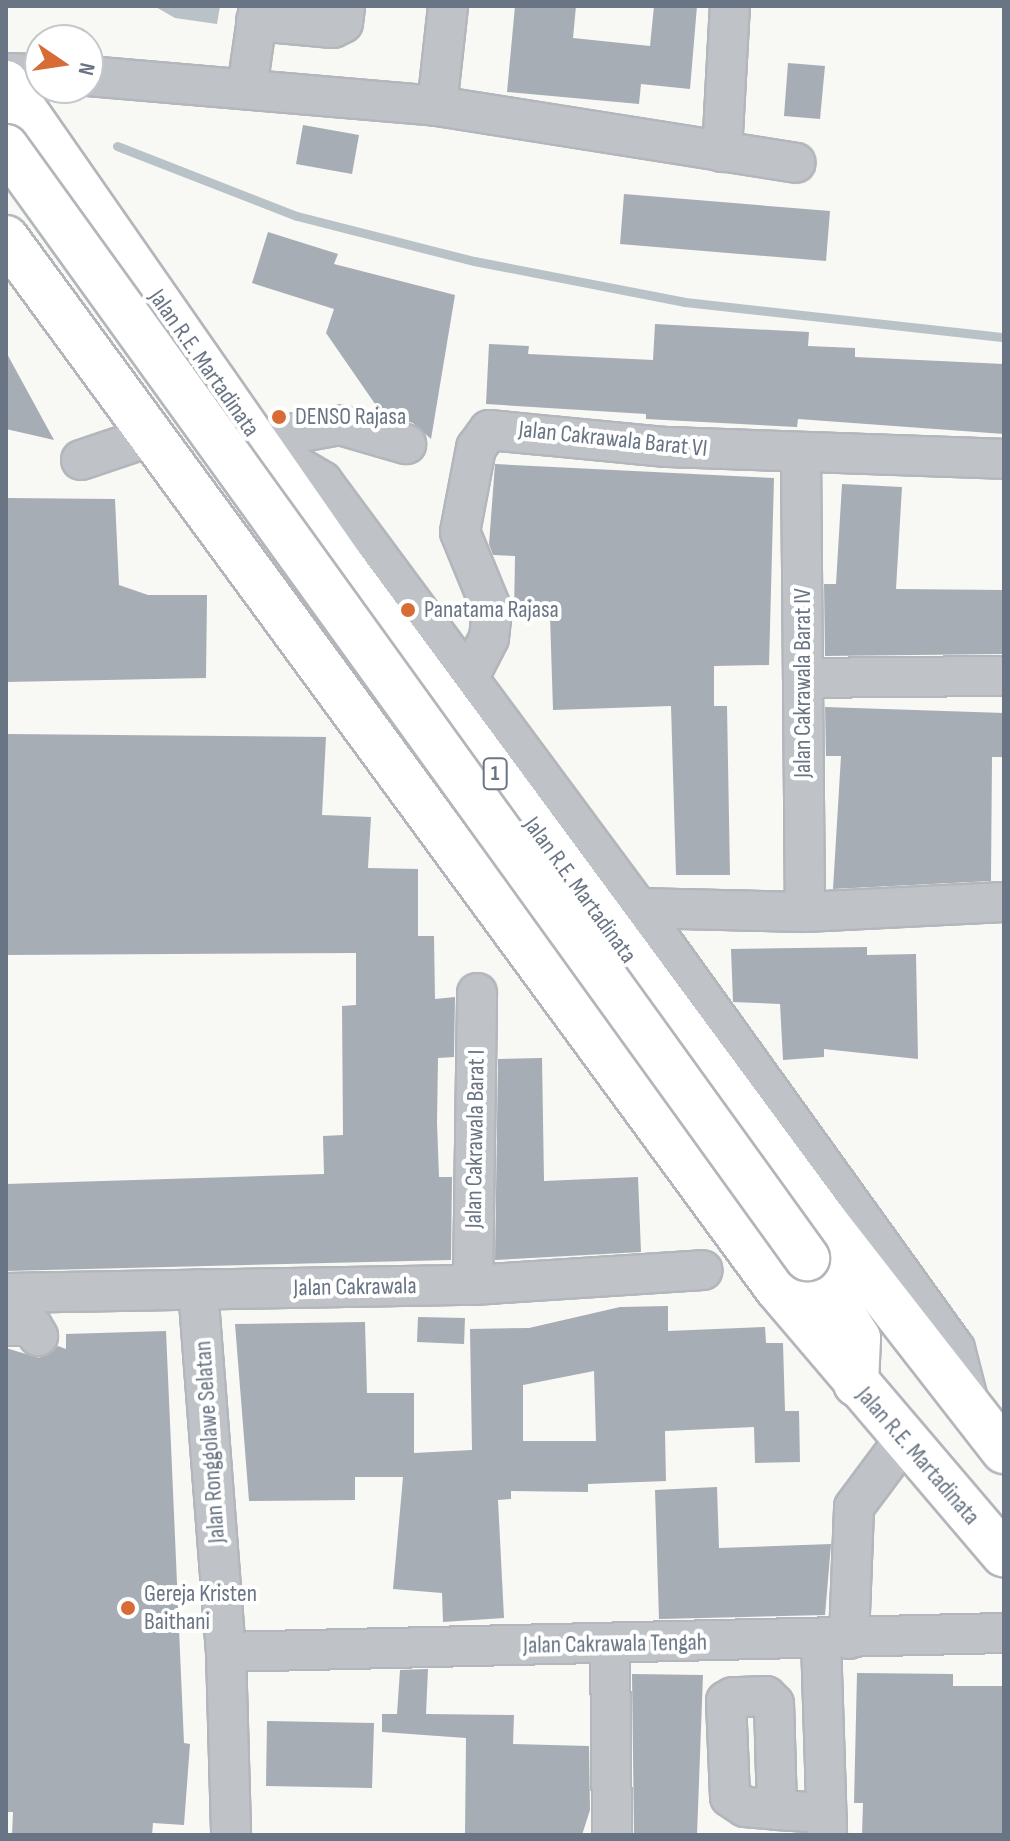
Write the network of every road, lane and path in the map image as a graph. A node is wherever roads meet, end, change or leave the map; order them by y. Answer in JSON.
{"nodes":[{"id":1,"x":345,"y":6,"type":"edge"},
{"id":2,"x":448,"y":6,"type":"edge"},
{"id":3,"x":730,"y":6,"type":"edge"},
{"id":4,"x":258,"y":14,"type":"edge"},
{"id":5,"x":104,"y":77,"type":"edge"},
{"id":6,"x":6,"y":83,"type":"edge"},
{"id":7,"x":247,"y":88,"type":"junction"},
{"id":8,"x":437,"y":106,"type":"junction"},
{"id":9,"x":6,"y":147,"type":"edge"},
{"id":10,"x":722,"y":152,"type":"junction"},
{"id":11,"x":795,"y":163,"type":"dead end"},
{"id":12,"x":113,"y":232,"type":"junction"},
{"id":13,"x":6,"y":238,"type":"edge"},
{"id":14,"x":50,"y":299,"type":"junction"},
{"id":15,"x":149,"y":437,"type":"junction"},
{"id":16,"x":259,"y":443,"type":"junction"},
{"id":17,"x":406,"y":444,"type":"dead end"},
{"id":18,"x":801,"y":454,"type":"junction"},
{"id":19,"x":1004,"y":459,"type":"edge"},
{"id":20,"x":81,"y":460,"type":"dead end"},
{"id":21,"x":1004,"y":676,"type":"edge"},
{"id":22,"x":803,"y":678,"type":"junction"},
{"id":23,"x":468,"y":679,"type":"junction"},
{"id":24,"x":1004,"y":902,"type":"edge"},
{"id":25,"x":638,"y":908,"type":"junction"},
{"id":26,"x":805,"y":912,"type":"junction"},
{"id":27,"x":477,"y":993,"type":"dead end"},
{"id":28,"x":703,"y":1270,"type":"dead end"},
{"id":29,"x":473,"y":1285,"type":"junction"},
{"id":30,"x":198,"y":1289,"type":"junction"},
{"id":31,"x":6,"y":1293,"type":"edge"},
{"id":32,"x":856,"y":1384,"type":"junction"},
{"id":33,"x":970,"y":1407,"type":"junction"},
{"id":34,"x":904,"y":1440,"type":"junction"},
{"id":35,"x":1004,"y":1451,"type":"edge"},
{"id":36,"x":1004,"y":1555,"type":"edge"},
{"id":37,"x":1004,"y":1633,"type":"edge"},
{"id":38,"x":835,"y":1639,"type":"junction"},
{"id":39,"x":610,"y":1644,"type":"junction"},
{"id":40,"x":226,"y":1652,"type":"junction"},
{"id":41,"x":777,"y":1810,"type":"dead end"},
{"id":42,"x":826,"y":1824,"type":"edge"},
{"id":43,"x":231,"y":1835,"type":"edge"},
{"id":44,"x":612,"y":1835,"type":"edge"}],
"edges":[{"from":1,"to":4,"type":"street"},
{"from":2,"to":8,"type":"street"},
{"from":3,"to":10,"type":"street"},
{"from":4,"to":7,"type":"street"},
{"from":5,"to":7,"type":"street"},
{"from":6,"to":12,"type":"highway","name":"Jalan R.E. Martadinata","number":"1"},
{"from":7,"to":8,"type":"street"},
{"from":8,"to":10,"type":"street"},
{"from":9,"to":32,"type":"highway","number":"1","bridge":true},
{"from":10,"to":11,"type":"street"},
{"from":12,"to":14,"type":"highway"},
{"from":12,"to":16,"type":"highway","name":"Jalan R.E. Martadinata","number":"1"},
{"from":13,"to":14,"type":"highway","name":"Jalan R.E. Martadinata"},
{"from":14,"to":15,"type":"highway","name":"Jalan R.E. Martadinata"},
{"from":15,"to":20,"type":"street"},
{"from":15,"to":32,"type":"highway","name":"Jalan R.E. Martadinata"},
{"from":16,"to":17,"type":"street"},
{"from":16,"to":23,"type":"street"},
{"from":16,"to":33,"type":"highway","name":"Jalan R.E. Martadinata","number":"1"},
{"from":18,"to":19,"type":"street","name":"Jalan Cakrawala Barat VI"},
{"from":18,"to":22,"type":"street","name":"Jalan Cakrawala Barat IV"},
{"from":18,"to":23,"type":"street","name":"Jalan Cakrawala Barat VI"},
{"from":21,"to":22,"type":"street"},
{"from":22,"to":26,"type":"street","name":"Jalan Cakrawala Barat IV"},
{"from":23,"to":25,"type":"street"},
{"from":24,"to":26,"type":"street"},
{"from":25,"to":26,"type":"street"},
{"from":25,"to":33,"type":"street"},
{"from":27,"to":29,"type":"street","name":"Jalan Cakrawala Barat I"},
{"from":28,"to":29,"type":"street","name":"Jalan Cakrawala"},
{"from":29,"to":30,"type":"street","name":"Jalan Cakrawala"},
{"from":30,"to":31,"type":"street","name":"Jalan Cakrawala"},
{"from":30,"to":40,"type":"street","name":"Jalan Ronggolawe Selatan"},
{"from":32,"to":34,"type":"highway","name":"Jalan R.E. Martadinata"},
{"from":33,"to":35,"type":"highway","name":"Jalan R.E. Martadinata","number":"1"},
{"from":34,"to":36,"type":"highway","name":"Jalan R.E. Martadinata"},
{"from":34,"to":38,"type":"street"},
{"from":37,"to":38,"type":"street","name":"Jalan Cakrawala Tengah"},
{"from":38,"to":39,"type":"street","name":"Jalan Cakrawala Tengah"},
{"from":38,"to":42,"type":"street"},
{"from":39,"to":40,"type":"street","name":"Jalan Cakrawala Tengah"},
{"from":39,"to":44,"type":"street"},
{"from":40,"to":43,"type":"street","name":"Jalan Ronggolawe Selatan"},
{"from":41,"to":42,"type":"street"}]}
